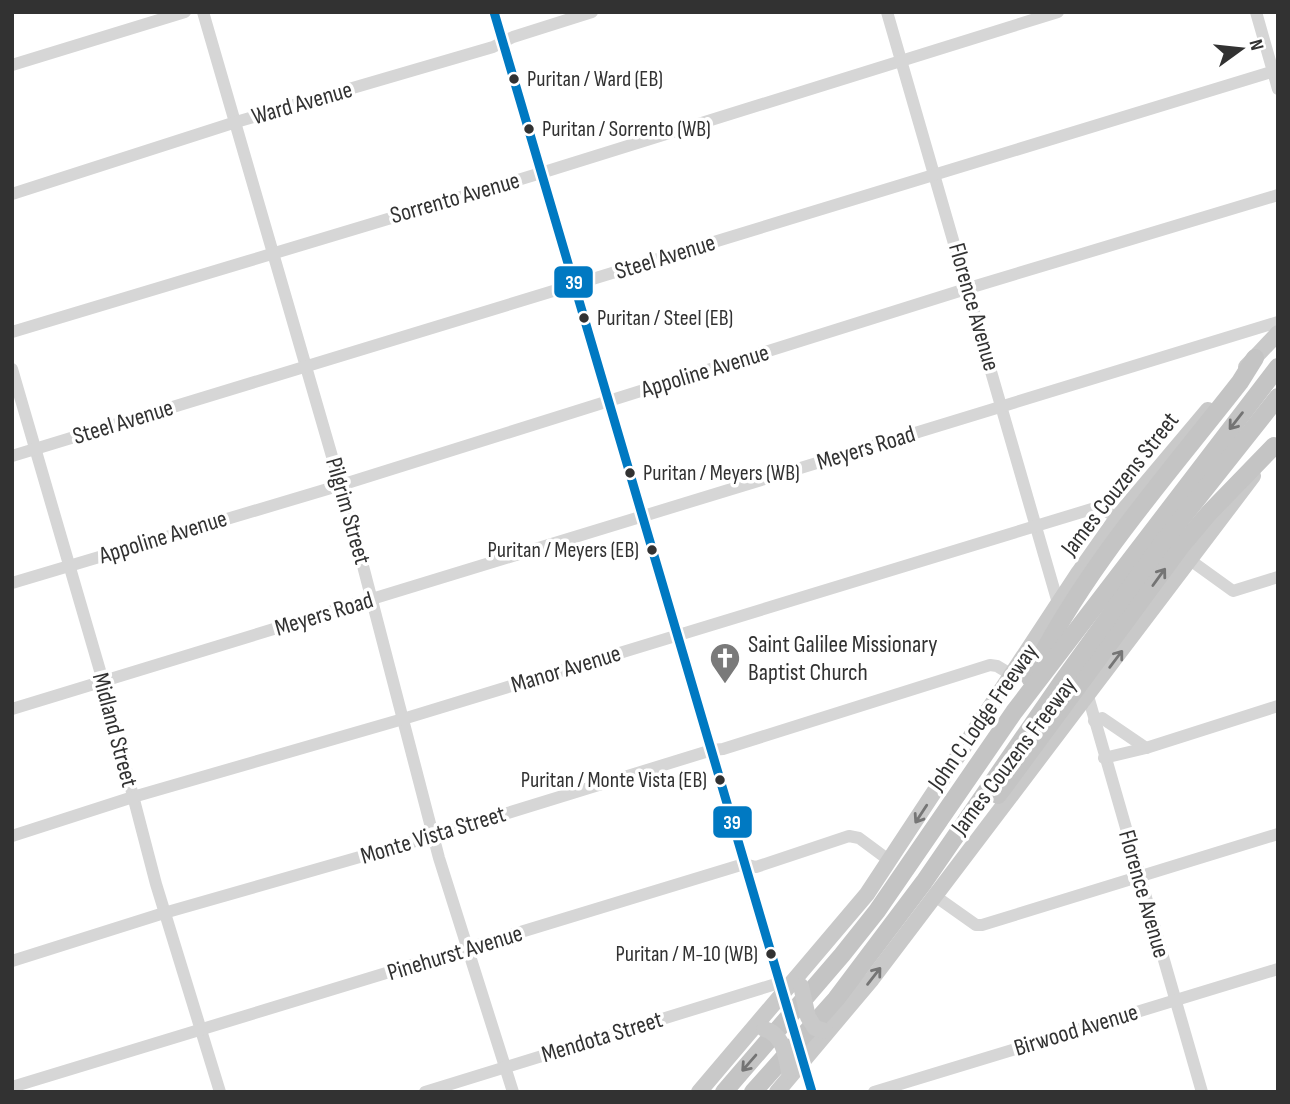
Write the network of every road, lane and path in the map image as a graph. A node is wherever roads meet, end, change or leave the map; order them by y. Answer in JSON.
{"nodes":[{"id":1,"x":185,"y":12,"type":"edge"},
{"id":2,"x":203,"y":12,"type":"edge"},
{"id":3,"x":494,"y":12,"type":"edge"},
{"id":4,"x":592,"y":12,"type":"edge"},
{"id":5,"x":887,"y":12,"type":"edge"},
{"id":6,"x":1058,"y":12,"type":"edge"},
{"id":7,"x":1256,"y":12,"type":"edge"},
{"id":8,"x":502,"y":41,"type":"junction"},
{"id":9,"x":901,"y":60,"type":"junction"},
{"id":10,"x":12,"y":65,"type":"edge"},
{"id":11,"x":1275,"y":70,"type":"edge"},
{"id":12,"x":1278,"y":89,"type":"edge"},
{"id":13,"x":236,"y":122,"type":"junction"},
{"id":14,"x":541,"y":173,"type":"junction"},
{"id":15,"x":935,"y":176,"type":"junction"},
{"id":16,"x":12,"y":194,"type":"edge"},
{"id":17,"x":1278,"y":195,"type":"edge"},
{"id":18,"x":273,"y":251,"type":"junction"},
{"id":19,"x":575,"y":285,"type":"junction"},
{"id":20,"x":969,"y":288,"type":"junction"},
{"id":21,"x":12,"y":332,"type":"edge"},
{"id":22,"x":1277,"y":332,"type":"edge"},
{"id":23,"x":1255,"y":358,"type":"junction"},
{"id":24,"x":306,"y":365,"type":"junction"},
{"id":25,"x":1278,"y":367,"type":"edge"},
{"id":26,"x":12,"y":369,"type":"edge"},
{"id":27,"x":1278,"y":397,"type":"edge"},
{"id":28,"x":608,"y":401,"type":"junction"},
{"id":29,"x":1003,"y":406,"type":"junction"},
{"id":30,"x":1276,"y":443,"type":"edge"},
{"id":31,"x":35,"y":449,"type":"junction"},
{"id":32,"x":12,"y":456,"type":"edge"},
{"id":33,"x":341,"y":485,"type":"junction"},
{"id":34,"x":643,"y":517,"type":"junction"},
{"id":35,"x":1117,"y":518,"type":"junction"},
{"id":36,"x":1037,"y":526,"type":"junction"},
{"id":37,"x":1190,"y":560,"type":"junction"},
{"id":38,"x":69,"y":565,"type":"junction"},
{"id":39,"x":1278,"y":577,"type":"edge"},
{"id":40,"x":12,"y":583,"type":"edge"},
{"id":41,"x":373,"y":599,"type":"junction"},
{"id":42,"x":1058,"y":603,"type":"junction"},
{"id":43,"x":677,"y":635,"type":"junction"},
{"id":44,"x":1012,"y":675,"type":"junction"},
{"id":45,"x":103,"y":681,"type":"junction"},
{"id":46,"x":1088,"y":696,"type":"junction"},
{"id":47,"x":1278,"y":706,"type":"edge"},
{"id":48,"x":12,"y":709,"type":"edge"},
{"id":49,"x":1014,"y":712,"type":"junction"},
{"id":50,"x":404,"y":719,"type":"junction"},
{"id":51,"x":1094,"y":721,"type":"junction"},
{"id":52,"x":1146,"y":748,"type":"junction"},
{"id":53,"x":712,"y":750,"type":"junction"},
{"id":54,"x":1104,"y":758,"type":"junction"},
{"id":55,"x":133,"y":797,"type":"junction"},
{"id":56,"x":1278,"y":834,"type":"edge"},
{"id":57,"x":12,"y":836,"type":"edge"},
{"id":58,"x":433,"y":836,"type":"junction"},
{"id":59,"x":953,"y":843,"type":"junction"},
{"id":60,"x":890,"y":861,"type":"junction"},
{"id":61,"x":744,"y":864,"type":"junction"},
{"id":62,"x":1139,"y":876,"type":"junction"},
{"id":63,"x":935,"y":896,"type":"junction"},
{"id":64,"x":164,"y":913,"type":"junction"},
{"id":65,"x":468,"y":949,"type":"junction"},
{"id":66,"x":821,"y":950,"type":"junction"},
{"id":67,"x":12,"y":961,"type":"edge"},
{"id":68,"x":1278,"y":969,"type":"edge"},
{"id":69,"x":783,"y":994,"type":"junction"},
{"id":70,"x":1175,"y":1000,"type":"junction"},
{"id":71,"x":200,"y":1030,"type":"junction"},
{"id":72,"x":828,"y":1030,"type":"junction"},
{"id":73,"x":757,"y":1031,"type":"junction"},
{"id":74,"x":801,"y":1057,"type":"junction"},
{"id":75,"x":505,"y":1067,"type":"junction"},
{"id":76,"x":783,"y":1083,"type":"edge"},
{"id":77,"x":12,"y":1087,"type":"edge"},
{"id":78,"x":220,"y":1092,"type":"edge"},
{"id":79,"x":425,"y":1092,"type":"edge"},
{"id":80,"x":513,"y":1092,"type":"edge"},
{"id":81,"x":699,"y":1092,"type":"edge"},
{"id":82,"x":724,"y":1092,"type":"edge"},
{"id":83,"x":753,"y":1092,"type":"edge"},
{"id":84,"x":812,"y":1092,"type":"edge"},
{"id":85,"x":874,"y":1092,"type":"edge"},
{"id":86,"x":1202,"y":1092,"type":"edge"}],
"edges":[{"from":1,"to":10,"type":"street"},
{"from":2,"to":13,"type":"street","name":"Pilgrim Street"},
{"from":3,"to":8,"type":"street"},
{"from":4,"to":8,"type":"street","name":"Ward Avenue"},
{"from":5,"to":9,"type":"street","name":"Florence Avenue"},
{"from":6,"to":9,"type":"street","name":"Sorrento Avenue"},
{"from":7,"to":11,"type":"street"},
{"from":8,"to":13,"type":"street","name":"Ward Avenue"},
{"from":8,"to":14,"type":"street"},
{"from":9,"to":14,"type":"street","name":"Sorrento Avenue"},
{"from":9,"to":15,"type":"street","name":"Florence Avenue"},
{"from":11,"to":12,"type":"street"},
{"from":11,"to":15,"type":"street","name":"Steel Avenue"},
{"from":13,"to":16,"type":"street","name":"Ward Avenue"},
{"from":13,"to":18,"type":"street","name":"Pilgrim Street"},
{"from":14,"to":18,"type":"street","name":"Sorrento Avenue"},
{"from":14,"to":19,"type":"street"},
{"from":15,"to":19,"type":"street","name":"Steel Avenue"},
{"from":15,"to":20,"type":"street","name":"Florence Avenue"},
{"from":17,"to":20,"type":"street","name":"Appoline Avenue"},
{"from":18,"to":21,"type":"street","name":"Sorrento Avenue"},
{"from":18,"to":24,"type":"street","name":"Pilgrim Street"},
{"from":19,"to":24,"type":"street","name":"Steel Avenue"},
{"from":19,"to":28,"type":"street"},
{"from":20,"to":28,"type":"street","name":"Appoline Avenue"},
{"from":20,"to":29,"type":"street","name":"Florence Avenue"},
{"from":22,"to":23,"type":"main road","name":"James Couzens Street"},
{"from":22,"to":29,"type":"street","name":"Meyers Road"},
{"from":23,"to":35,"type":"main road","name":"James Couzens Street"},
{"from":23,"to":49,"type":"highway"},
{"from":24,"to":31,"type":"street","name":"Steel Avenue"},
{"from":24,"to":33,"type":"street","name":"Pilgrim Street"},
{"from":25,"to":49,"type":"highway","name":"John C Lodge Freeway","one_way":true},
{"from":26,"to":31,"type":"street","name":"Midland Street"},
{"from":27,"to":59,"type":"highway","name":"John C Lodge Freeway"},
{"from":28,"to":33,"type":"street","name":"Appoline Avenue"},
{"from":28,"to":34,"type":"street"},
{"from":29,"to":34,"type":"street","name":"Meyers Road"},
{"from":29,"to":36,"type":"street","name":"Florence Avenue"},
{"from":30,"to":37,"type":"main road","name":"James Couzens Freeway"},
{"from":59,"to":30,"type":"highway","one_way":true},
{"from":31,"to":32,"type":"street","name":"Steel Avenue"},
{"from":31,"to":38,"type":"street","name":"Midland Street"},
{"from":33,"to":38,"type":"street","name":"Appoline Avenue"},
{"from":33,"to":41,"type":"street","name":"Pilgrim Street"},
{"from":34,"to":41,"type":"street","name":"Meyers Road"},
{"from":34,"to":43,"type":"street"},
{"from":35,"to":36,"type":"street","name":"Manor Avenue"},
{"from":35,"to":42,"type":"main road","name":"James Couzens Street"},
{"from":36,"to":42,"type":"street","name":"Florence Avenue"},
{"from":36,"to":43,"type":"street","name":"Manor Avenue"},
{"from":37,"to":39,"type":"street"},
{"from":46,"to":37,"type":"main road","name":"James Couzens Freeway","one_way":true},
{"from":38,"to":40,"type":"street","name":"Appoline Avenue"},
{"from":38,"to":45,"type":"street","name":"Midland Street"},
{"from":41,"to":45,"type":"street","name":"Meyers Road"},
{"from":41,"to":50,"type":"street","name":"Pilgrim Street"},
{"from":42,"to":44,"type":"main road","name":"James Couzens Street"},
{"from":43,"to":50,"type":"street","name":"Manor Avenue"},
{"from":43,"to":53,"type":"street"},
{"from":44,"to":53,"type":"street","name":"Monte Vista Street"},
{"from":44,"to":60,"type":"main road","name":"James Couzens Freeway","one_way":true},
{"from":45,"to":48,"type":"street","name":"Meyers Road"},
{"from":45,"to":55,"type":"street","name":"Midland Street"},
{"from":46,"to":51,"type":"street","name":"Florence Avenue"},
{"from":46,"to":63,"type":"main road","name":"James Couzens Freeway"},
{"from":47,"to":52,"type":"street"},
{"from":49,"to":82,"type":"highway","name":"John C Lodge Freeway","one_way":true},
{"from":50,"to":55,"type":"street","name":"Manor Avenue"},
{"from":50,"to":58,"type":"street","name":"Pilgrim Street"},
{"from":51,"to":52,"type":"street"},
{"from":51,"to":54,"type":"street","name":"Florence Avenue"},
{"from":52,"to":54,"type":"street"},
{"from":53,"to":58,"type":"street","name":"Monte Vista Street"},
{"from":53,"to":61,"type":"street"},
{"from":54,"to":62,"type":"street","name":"Florence Avenue"},
{"from":55,"to":57,"type":"street","name":"Manor Avenue"},
{"from":55,"to":64,"type":"street","name":"Midland Street"},
{"from":56,"to":62,"type":"street"},
{"from":58,"to":64,"type":"street","name":"Monte Vista Street"},
{"from":58,"to":65,"type":"street","name":"Pilgrim Street"},
{"from":59,"to":83,"type":"highway","name":"John C Lodge Freeway"},
{"from":60,"to":61,"type":"street","name":"Pinehurst Avenue"},
{"from":60,"to":66,"type":"main road","name":"James Couzens Freeway"},
{"from":61,"to":65,"type":"street","name":"Pinehurst Avenue"},
{"from":61,"to":69,"type":"street"},
{"from":62,"to":63,"type":"street"},
{"from":62,"to":70,"type":"street","name":"Florence Avenue"},
{"from":72,"to":63,"type":"main road","name":"James Couzens Freeway","one_way":true},
{"from":64,"to":67,"type":"street","name":"Monte Vista Street"},
{"from":64,"to":71,"type":"street","name":"Midland Street"},
{"from":65,"to":71,"type":"street","name":"Pinehurst Avenue"},
{"from":65,"to":75,"type":"street","name":"Pilgrim Street"},
{"from":66,"to":69,"type":"main road","name":"James Couzens Freeway"},
{"from":66,"to":72,"type":"main road","bridge":true},
{"from":68,"to":70,"type":"street","name":"Birwood Avenue"},
{"from":69,"to":73,"type":"main road","name":"James Couzens Freeway"},
{"from":69,"to":74,"type":"street","bridge":true},
{"from":69,"to":75,"type":"street","name":"Mendota Street"},
{"from":70,"to":85,"type":"street","name":"Birwood Avenue"},
{"from":70,"to":86,"type":"street","name":"Florence Avenue"},
{"from":71,"to":77,"type":"street","name":"Pinehurst Avenue"},
{"from":71,"to":78,"type":"street","name":"Midland Street"},
{"from":72,"to":74,"type":"main road","name":"James Couzens Freeway"},
{"from":73,"to":76,"type":"main road","bridge":true},
{"from":73,"to":81,"type":"main road","name":"James Couzens Freeway"},
{"from":74,"to":76,"type":"main road","name":"James Couzens Freeway"},
{"from":74,"to":84,"type":"street"},
{"from":75,"to":79,"type":"street","name":"Mendota Street"},
{"from":75,"to":80,"type":"street","name":"Pilgrim Street"}]}
